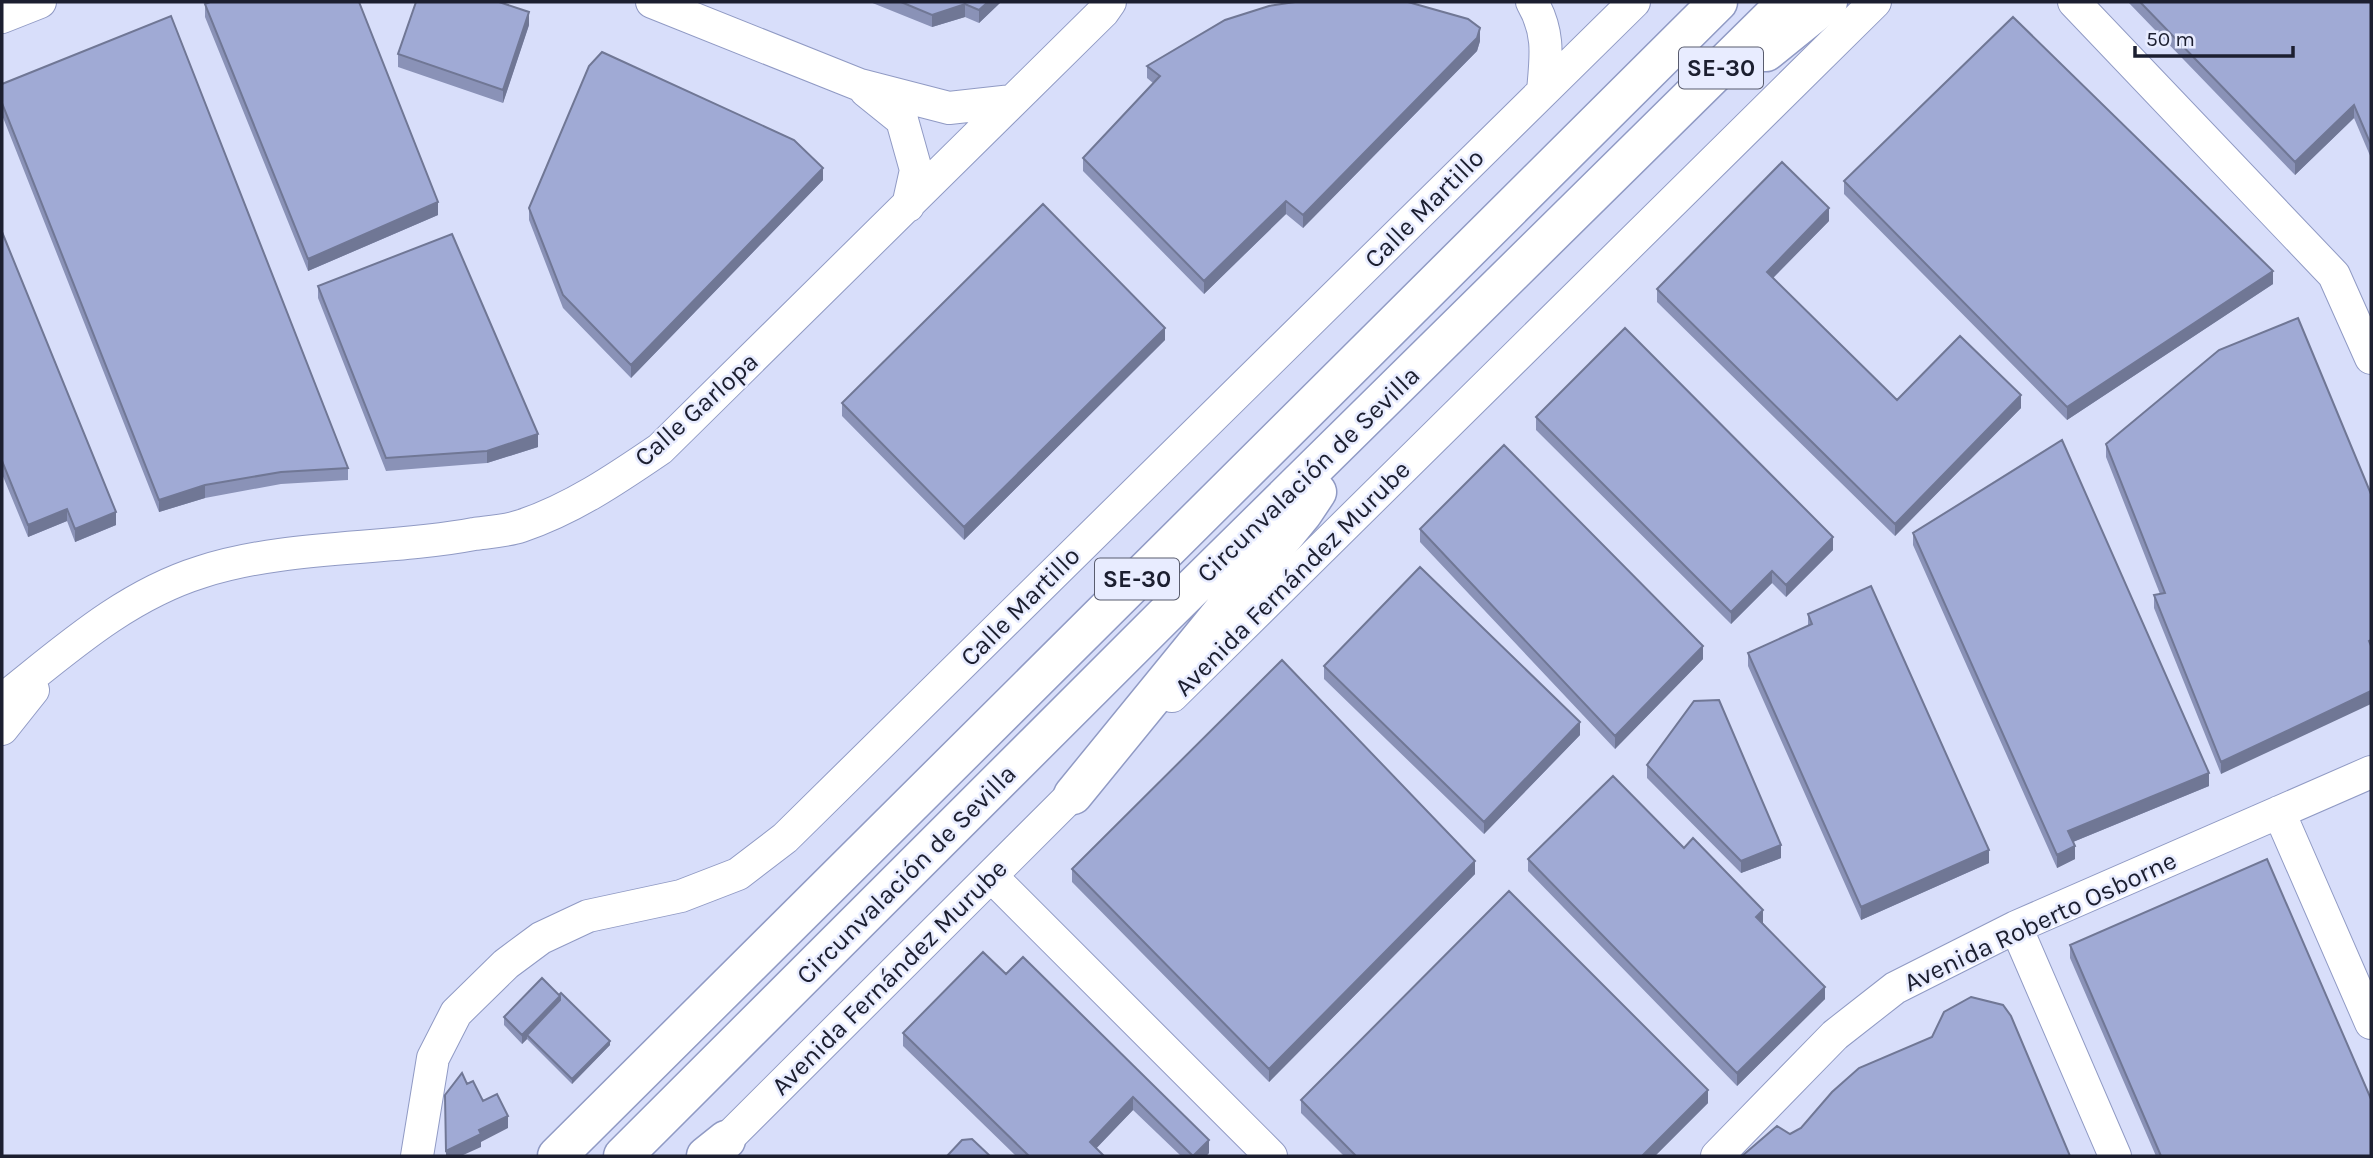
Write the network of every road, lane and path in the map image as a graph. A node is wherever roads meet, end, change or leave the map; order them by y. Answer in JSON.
{"nodes":[{"id":1,"x":40,"y":2,"type":"edge"},
{"id":2,"x":652,"y":2,"type":"edge"},
{"id":3,"x":1532,"y":2,"type":"edge"},
{"id":4,"x":1634,"y":2,"type":"edge"},
{"id":5,"x":1718,"y":2,"type":"edge"},
{"id":6,"x":1787,"y":2,"type":"edge"},
{"id":7,"x":1828,"y":2,"type":"edge"},
{"id":8,"x":1875,"y":2,"type":"edge"},
{"id":9,"x":2074,"y":2,"type":"edge"},
{"id":10,"x":1113,"y":5,"type":"edge"},
{"id":11,"x":2,"y":18,"type":"edge"},
{"id":12,"x":860,"y":85,"type":"junction"},
{"id":13,"x":1543,"y":92,"type":"junction"},
{"id":14,"x":1012,"y":102,"type":"junction"},
{"id":15,"x":1654,"y":134,"type":"junction"},
{"id":16,"x":908,"y":206,"type":"junction"},
{"id":17,"x":2371,"y":358,"type":"edge"},
{"id":18,"x":1370,"y":415,"type":"junction"},
{"id":19,"x":65,"y":651,"type":"junction"},
{"id":20,"x":2,"y":701,"type":"edge"},
{"id":21,"x":2,"y":729,"type":"edge"},
{"id":22,"x":2371,"y":772,"type":"edge"},
{"id":23,"x":1073,"y":795,"type":"junction"},
{"id":24,"x":2279,"y":812,"type":"junction"},
{"id":25,"x":990,"y":876,"type":"junction"},
{"id":26,"x":2016,"y":928,"type":"junction"},
{"id":27,"x":2371,"y":1023,"type":"edge"},
{"id":28,"x":714,"y":1151,"type":"edge"},
{"id":29,"x":417,"y":1156,"type":"edge"},
{"id":30,"x":557,"y":1156,"type":"edge"},
{"id":31,"x":623,"y":1156,"type":"edge"},
{"id":32,"x":1271,"y":1156,"type":"edge"},
{"id":33,"x":1717,"y":1156,"type":"edge"},
{"id":34,"x":2115,"y":1156,"type":"edge"}],
"edges":[{"from":1,"to":11,"type":"street"},
{"from":2,"to":12,"type":"street"},
{"from":3,"to":13,"type":"street"},
{"from":4,"to":13,"type":"street","name":"Calle Martillo"},
{"from":5,"to":30,"type":"highway","name":"Circunvalación de Sevilla","number":"SE-30"},
{"from":6,"to":15,"type":"highway","name":"Circunvalación de Sevilla","number":"SE-30"},
{"from":7,"to":15,"type":"highway"},
{"from":8,"to":23,"type":"street","name":"Avenida Fernández Murube"},
{"from":9,"to":17,"type":"street"},
{"from":10,"to":14,"type":"street","name":"Calle Garlopa"},
{"from":12,"to":14,"type":"street"},
{"from":12,"to":16,"type":"street"},
{"from":13,"to":29,"type":"street","name":"Calle Martillo"},
{"from":14,"to":16,"type":"street","name":"Calle Garlopa"},
{"from":15,"to":18,"type":"highway","name":"Circunvalación de Sevilla","number":"SE-30"},
{"from":16,"to":19,"type":"street","name":"Calle Garlopa"},
{"from":18,"to":23,"type":"highway"},
{"from":18,"to":31,"type":"highway","name":"Circunvalación de Sevilla","number":"SE-30"},
{"from":19,"to":20,"type":"street","name":"Calle Garlopa"},
{"from":19,"to":21,"type":"street","name":"Calle Garlopa"},
{"from":22,"to":24,"type":"street","name":"Avenida Roberto Osborne"},
{"from":23,"to":25,"type":"street","name":"Avenida Fernández Murube"},
{"from":24,"to":26,"type":"street","name":"Avenida Roberto Osborne"},
{"from":24,"to":27,"type":"street"},
{"from":25,"to":28,"type":"street","name":"Avenida Fernández Murube"},
{"from":25,"to":32,"type":"street"},
{"from":26,"to":33,"type":"street","name":"Avenida Roberto Osborne"},
{"from":26,"to":34,"type":"street"}]}
